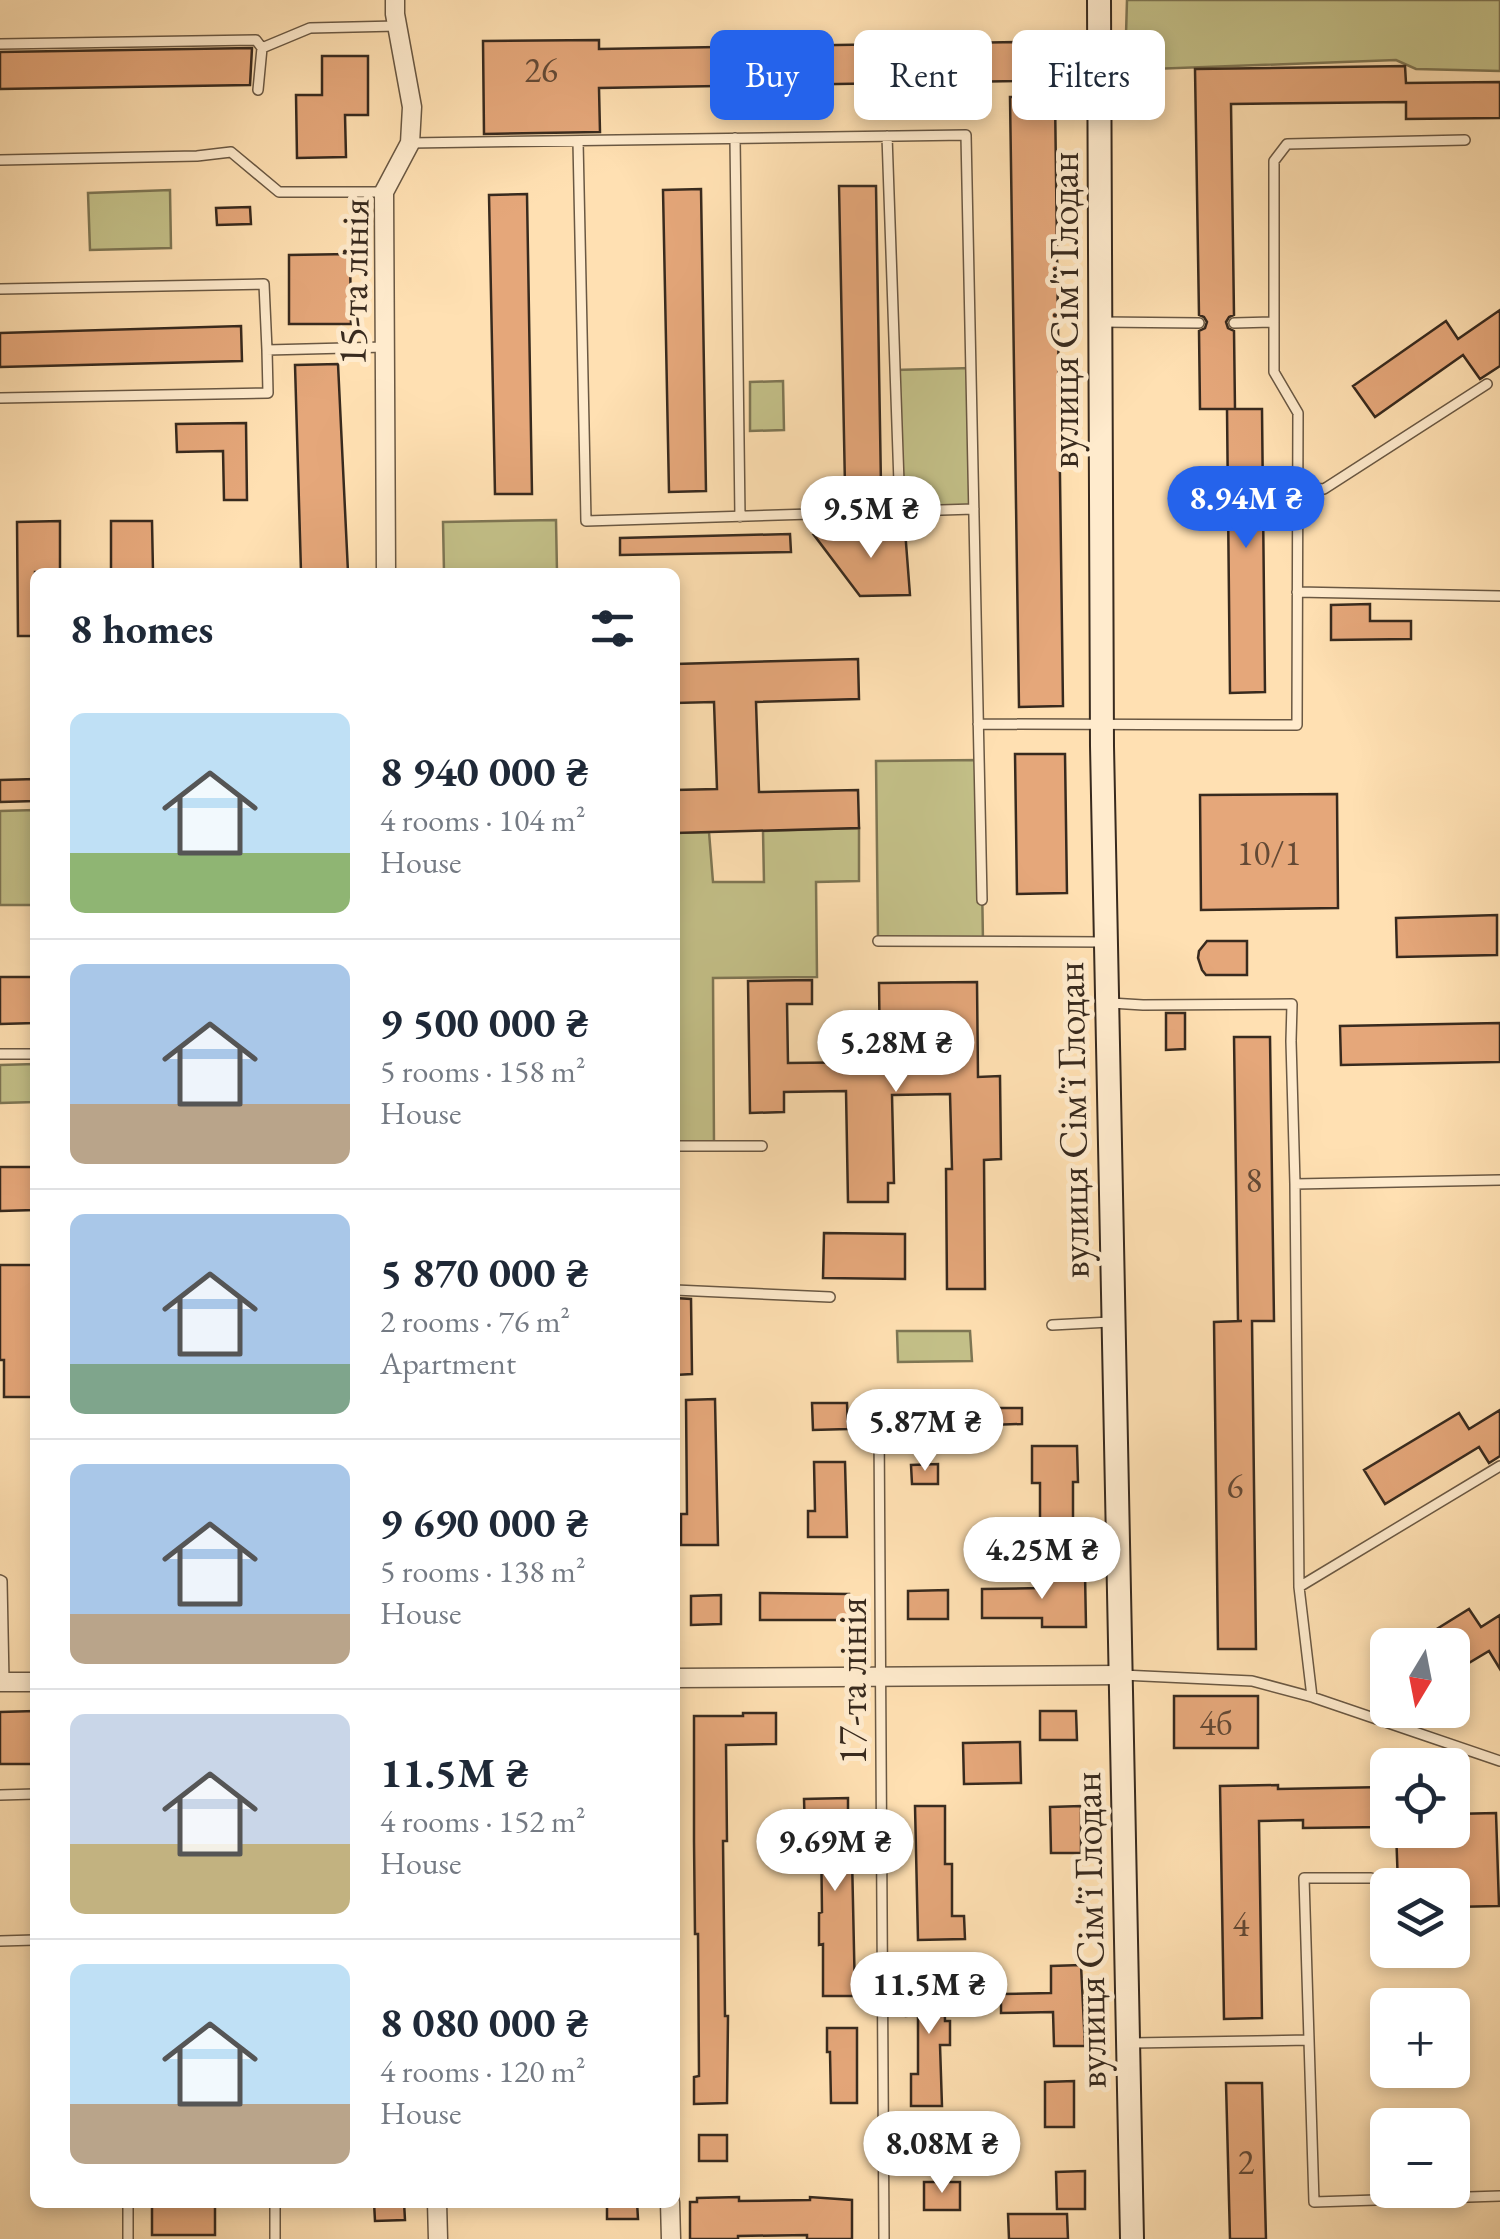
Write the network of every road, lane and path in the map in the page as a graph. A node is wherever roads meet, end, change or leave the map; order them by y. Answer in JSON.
{"nodes":[{"id":1,"x":395,"y":0,"type":"edge"},
{"id":2,"x":1099,"y":0,"type":"edge"},
{"id":3,"x":397,"y":26,"type":"junction"},
{"id":4,"x":0,"y":44,"type":"edge"},
{"id":5,"x":262,"y":48,"type":"junction"},
{"id":6,"x":258,"y":90,"type":"dead end"},
{"id":7,"x":888,"y":136,"type":"junction"},
{"id":8,"x":735,"y":138,"type":"junction"},
{"id":9,"x":1465,"y":140,"type":"dead end"},
{"id":10,"x":578,"y":141,"type":"junction"},
{"id":11,"x":410,"y":143,"type":"junction"},
{"id":12,"x":0,"y":160,"type":"edge"},
{"id":13,"x":384,"y":192,"type":"junction"},
{"id":14,"x":0,"y":289,"type":"edge"},
{"id":15,"x":1101,"y":322,"type":"junction"},
{"id":16,"x":1274,"y":322,"type":"junction"},
{"id":17,"x":1199,"y":323,"type":"dead end"},
{"id":18,"x":1234,"y":323,"type":"dead end"},
{"id":19,"x":385,"y":347,"type":"junction"},
{"id":20,"x":267,"y":350,"type":"junction"},
{"id":21,"x":1488,"y":384,"type":"dead end"},
{"id":22,"x":0,"y":398,"type":"edge"},
{"id":23,"x":1298,"y":487,"type":"junction"},
{"id":24,"x":974,"y":509,"type":"junction"},
{"id":25,"x":900,"y":512,"type":"junction"},
{"id":26,"x":740,"y":517,"type":"junction"},
{"id":27,"x":386,"y":568,"type":"edge"},
{"id":28,"x":1298,"y":592,"type":"junction"},
{"id":29,"x":1500,"y":596,"type":"edge"},
{"id":30,"x":978,"y":724,"type":"junction"},
{"id":31,"x":1102,"y":724,"type":"junction"},
{"id":32,"x":982,"y":900,"type":"dead end"},
{"id":33,"x":878,"y":941,"type":"dead end"},
{"id":34,"x":1106,"y":942,"type":"junction"},
{"id":35,"x":1107,"y":1002,"type":"junction"},
{"id":36,"x":0,"y":1054,"type":"edge"},
{"id":37,"x":30,"y":1054,"type":"edge"},
{"id":38,"x":680,"y":1146,"type":"edge"},
{"id":39,"x":762,"y":1146,"type":"dead end"},
{"id":40,"x":1500,"y":1180,"type":"edge"},
{"id":41,"x":1295,"y":1184,"type":"junction"},
{"id":42,"x":680,"y":1290,"type":"edge"},
{"id":43,"x":830,"y":1297,"type":"dead end"},
{"id":44,"x":1113,"y":1322,"type":"junction"},
{"id":45,"x":1052,"y":1325,"type":"dead end"},
{"id":46,"x":879,"y":1422,"type":"dead end"},
{"id":47,"x":1500,"y":1466,"type":"edge"},
{"id":48,"x":0,"y":1580,"type":"edge"},
{"id":49,"x":1298,"y":1587,"type":"junction"},
{"id":50,"x":1120,"y":1675,"type":"junction"},
{"id":51,"x":882,"y":1676,"type":"junction"},
{"id":52,"x":680,"y":1678,"type":"edge"},
{"id":53,"x":2,"y":1682,"type":"edge"},
{"id":54,"x":30,"y":1682,"type":"edge"},
{"id":55,"x":1312,"y":1697,"type":"junction"},
{"id":56,"x":1500,"y":1760,"type":"edge"},
{"id":57,"x":30,"y":1794,"type":"edge"},
{"id":58,"x":0,"y":1795,"type":"edge"},
{"id":59,"x":1370,"y":1878,"type":"edge"},
{"id":60,"x":30,"y":1940,"type":"edge"},
{"id":61,"x":0,"y":1941,"type":"edge"},
{"id":62,"x":1309,"y":2040,"type":"junction"},
{"id":63,"x":1130,"y":2043,"type":"junction"},
{"id":64,"x":1500,"y":2196,"type":"edge"},
{"id":65,"x":128,"y":2208,"type":"edge"},
{"id":66,"x":275,"y":2208,"type":"edge"},
{"id":67,"x":437,"y":2208,"type":"edge"},
{"id":68,"x":670,"y":2208,"type":"edge"},
{"id":69,"x":128,"y":2239,"type":"edge"},
{"id":70,"x":275,"y":2239,"type":"edge"},
{"id":71,"x":438,"y":2239,"type":"edge"},
{"id":72,"x":671,"y":2239,"type":"edge"},
{"id":73,"x":884,"y":2239,"type":"edge"},
{"id":74,"x":1132,"y":2239,"type":"edge"}],
"edges":[{"from":1,"to":3,"type":"street","name":"15-та лінія"},
{"from":2,"to":15,"type":"street","name":"вулиця Сім'ї Глодан"},
{"from":3,"to":5,"type":"lane"},
{"from":3,"to":11,"type":"street","name":"15-та лінія"},
{"from":4,"to":5,"type":"lane"},
{"from":5,"to":6,"type":"lane"},
{"from":7,"to":8,"type":"lane"},
{"from":7,"to":24,"type":"lane"},
{"from":7,"to":25,"type":"lane"},
{"from":8,"to":10,"type":"lane"},
{"from":8,"to":26,"type":"lane"},
{"from":9,"to":16,"type":"lane"},
{"from":10,"to":11,"type":"lane"},
{"from":10,"to":26,"type":"lane"},
{"from":11,"to":13,"type":"street","name":"15-та лінія"},
{"from":12,"to":13,"type":"lane"},
{"from":13,"to":19,"type":"street","name":"15-та лінія"},
{"from":14,"to":20,"type":"lane"},
{"from":15,"to":17,"type":"lane"},
{"from":15,"to":31,"type":"street","name":"вулиця Сім'ї Глодан"},
{"from":16,"to":18,"type":"lane"},
{"from":16,"to":23,"type":"lane"},
{"from":19,"to":20,"type":"lane"},
{"from":19,"to":27,"type":"street","name":"15-та лінія"},
{"from":20,"to":22,"type":"lane"},
{"from":21,"to":23,"type":"lane"},
{"from":23,"to":28,"type":"lane"},
{"from":24,"to":25,"type":"lane"},
{"from":24,"to":30,"type":"lane"},
{"from":25,"to":26,"type":"lane"},
{"from":28,"to":29,"type":"lane"},
{"from":28,"to":31,"type":"lane"},
{"from":30,"to":31,"type":"lane"},
{"from":30,"to":32,"type":"lane"},
{"from":31,"to":34,"type":"street","name":"вулиця Сім'ї Глодан"},
{"from":33,"to":34,"type":"lane"},
{"from":34,"to":35,"type":"street","name":"вулиця Сім'ї Глодан"},
{"from":35,"to":41,"type":"lane"},
{"from":35,"to":44,"type":"street","name":"вулиця Сім'ї Глодан"},
{"from":36,"to":37,"type":"lane"},
{"from":38,"to":39,"type":"lane"},
{"from":40,"to":41,"type":"lane"},
{"from":41,"to":49,"type":"lane"},
{"from":42,"to":43,"type":"lane"},
{"from":44,"to":45,"type":"lane"},
{"from":44,"to":50,"type":"street","name":"вулиця Сім'ї Глодан"},
{"from":46,"to":51,"type":"lane","name":"17-та лінія"},
{"from":47,"to":49,"type":"lane"},
{"from":48,"to":53,"type":"lane"},
{"from":49,"to":55,"type":"lane"},
{"from":50,"to":51,"type":"street"},
{"from":50,"to":55,"type":"lane"},
{"from":50,"to":63,"type":"street","name":"вулиця Сім'ї Глодан"},
{"from":51,"to":52,"type":"street"},
{"from":51,"to":73,"type":"lane","name":"17-та лінія"},
{"from":53,"to":54,"type":"street"},
{"from":55,"to":56,"type":"lane"},
{"from":57,"to":58,"type":"lane"},
{"from":59,"to":62,"type":"lane"},
{"from":60,"to":61,"type":"lane"},
{"from":62,"to":63,"type":"lane"},
{"from":62,"to":64,"type":"lane"},
{"from":63,"to":74,"type":"street","name":"вулиця Сім'ї Глодан"},
{"from":65,"to":69,"type":"lane"},
{"from":66,"to":70,"type":"lane"},
{"from":67,"to":71,"type":"street"},
{"from":68,"to":72,"type":"street"}]}
